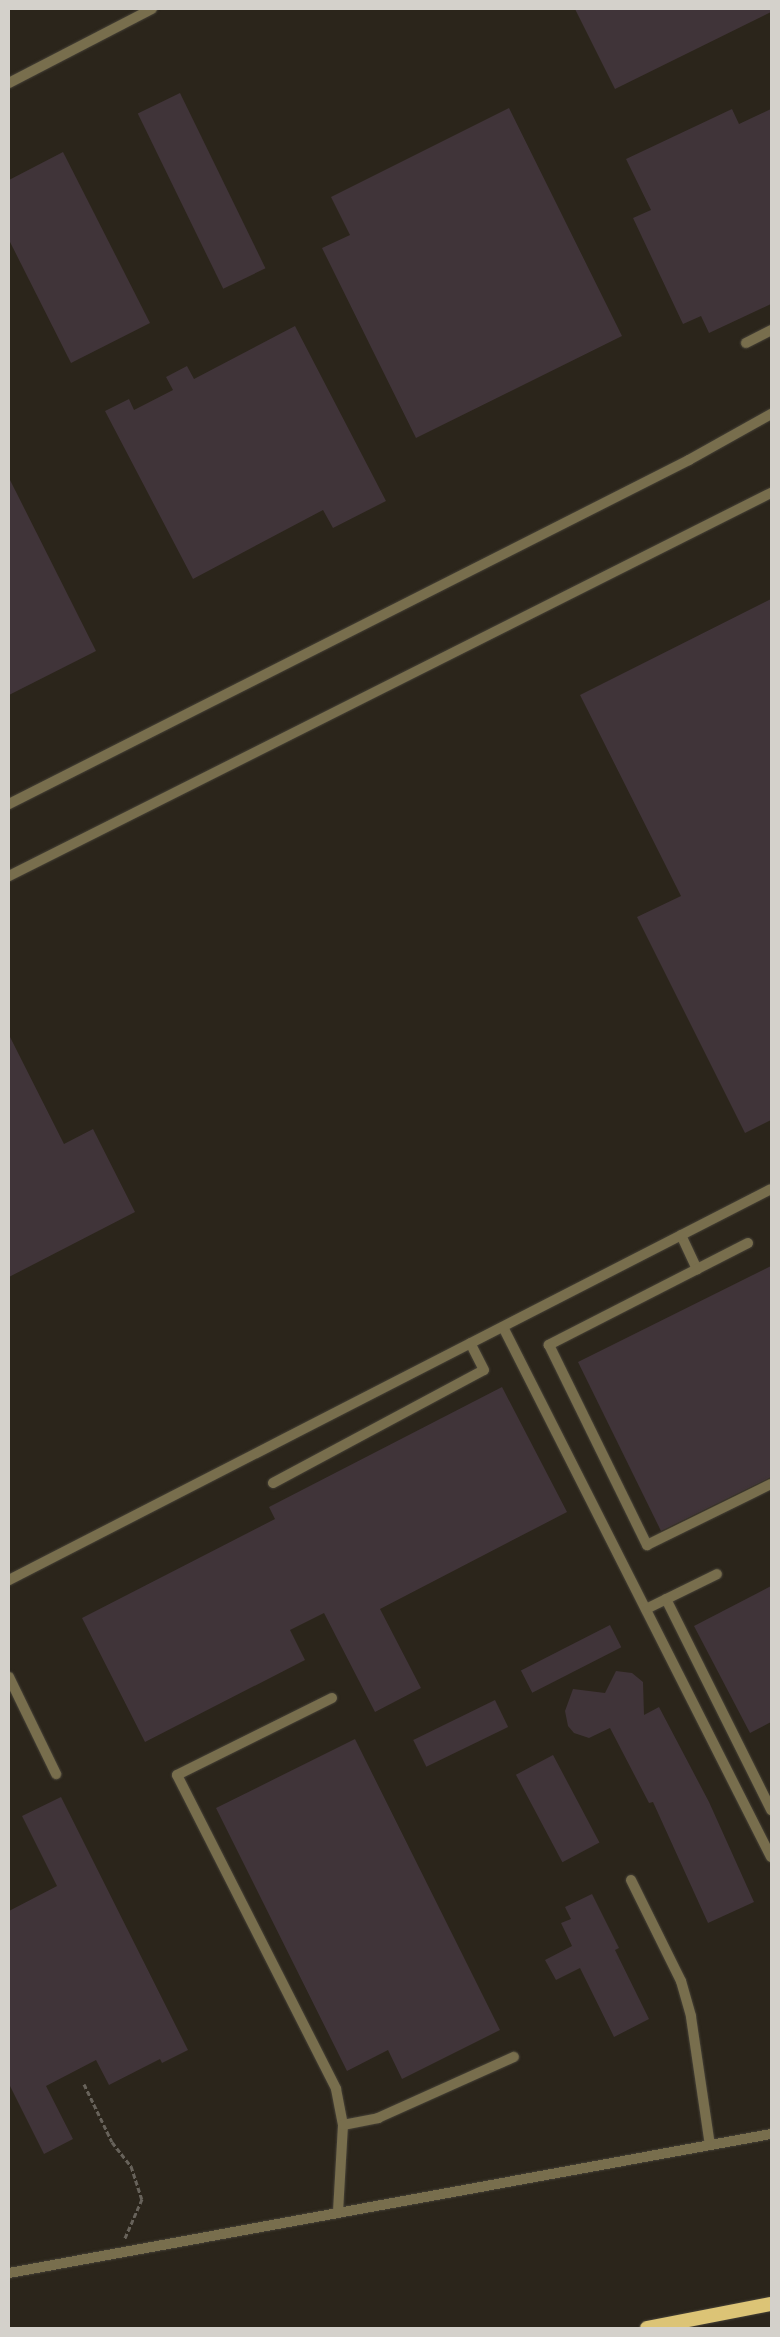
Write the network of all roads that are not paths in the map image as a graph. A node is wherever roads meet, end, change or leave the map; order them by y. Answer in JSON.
{"nodes":[{"id":1,"x":152,"y":9,"type":"edge"},
{"id":2,"x":9,"y":83,"type":"edge"},
{"id":3,"x":771,"y":330,"type":"edge"},
{"id":4,"x":746,"y":343,"type":"dead end"},
{"id":5,"x":771,"y":414,"type":"edge"},
{"id":6,"x":771,"y":493,"type":"edge"},
{"id":7,"x":9,"y":804,"type":"edge"},
{"id":8,"x":9,"y":876,"type":"edge"},
{"id":9,"x":771,"y":1189,"type":"edge"},
{"id":10,"x":681,"y":1235,"type":"junction"},
{"id":11,"x":748,"y":1243,"type":"dead end"},
{"id":12,"x":697,"y":1269,"type":"junction"},
{"id":13,"x":503,"y":1327,"type":"junction"},
{"id":14,"x":470,"y":1343,"type":"junction"},
{"id":15,"x":273,"y":1483,"type":"dead end"},
{"id":16,"x":771,"y":1484,"type":"edge"},
{"id":17,"x":717,"y":1574,"type":"dead end"},
{"id":18,"x":9,"y":1580,"type":"edge"},
{"id":19,"x":666,"y":1599,"type":"junction"},
{"id":20,"x":646,"y":1609,"type":"junction"},
{"id":21,"x":9,"y":1677,"type":"edge"},
{"id":22,"x":332,"y":1698,"type":"dead end"},
{"id":23,"x":56,"y":1774,"type":"dead end"},
{"id":24,"x":771,"y":1810,"type":"edge"},
{"id":25,"x":771,"y":1857,"type":"edge"},
{"id":26,"x":631,"y":1880,"type":"dead end"},
{"id":27,"x":514,"y":2057,"type":"dead end"},
{"id":28,"x":343,"y":2124,"type":"junction"},
{"id":29,"x":771,"y":2134,"type":"edge"},
{"id":30,"x":710,"y":2145,"type":"junction"},
{"id":31,"x":338,"y":2213,"type":"junction"},
{"id":32,"x":9,"y":2272,"type":"edge"},
{"id":33,"x":771,"y":2304,"type":"edge"},
{"id":34,"x":647,"y":2328,"type":"edge"}],
"edges":[{"from":1,"to":2,"type":"street"},
{"from":3,"to":4,"type":"street"},
{"from":5,"to":7,"type":"street"},
{"from":6,"to":8,"type":"street"},
{"from":9,"to":10,"type":"street"},
{"from":10,"to":12,"type":"street"},
{"from":10,"to":13,"type":"street"},
{"from":11,"to":12,"type":"street"},
{"from":12,"to":16,"type":"street"},
{"from":13,"to":14,"type":"street"},
{"from":13,"to":20,"type":"street"},
{"from":14,"to":15,"type":"street"},
{"from":14,"to":18,"type":"street"},
{"from":17,"to":19,"type":"street"},
{"from":19,"to":20,"type":"street"},
{"from":19,"to":24,"type":"street"},
{"from":20,"to":25,"type":"street"},
{"from":21,"to":23,"type":"street"},
{"from":22,"to":28,"type":"street"},
{"from":26,"to":30,"type":"street"},
{"from":27,"to":28,"type":"street"},
{"from":28,"to":31,"type":"street"},
{"from":29,"to":30,"type":"street"},
{"from":30,"to":31,"type":"street"},
{"from":31,"to":32,"type":"street"},
{"from":33,"to":34,"type":"highway"}]}
